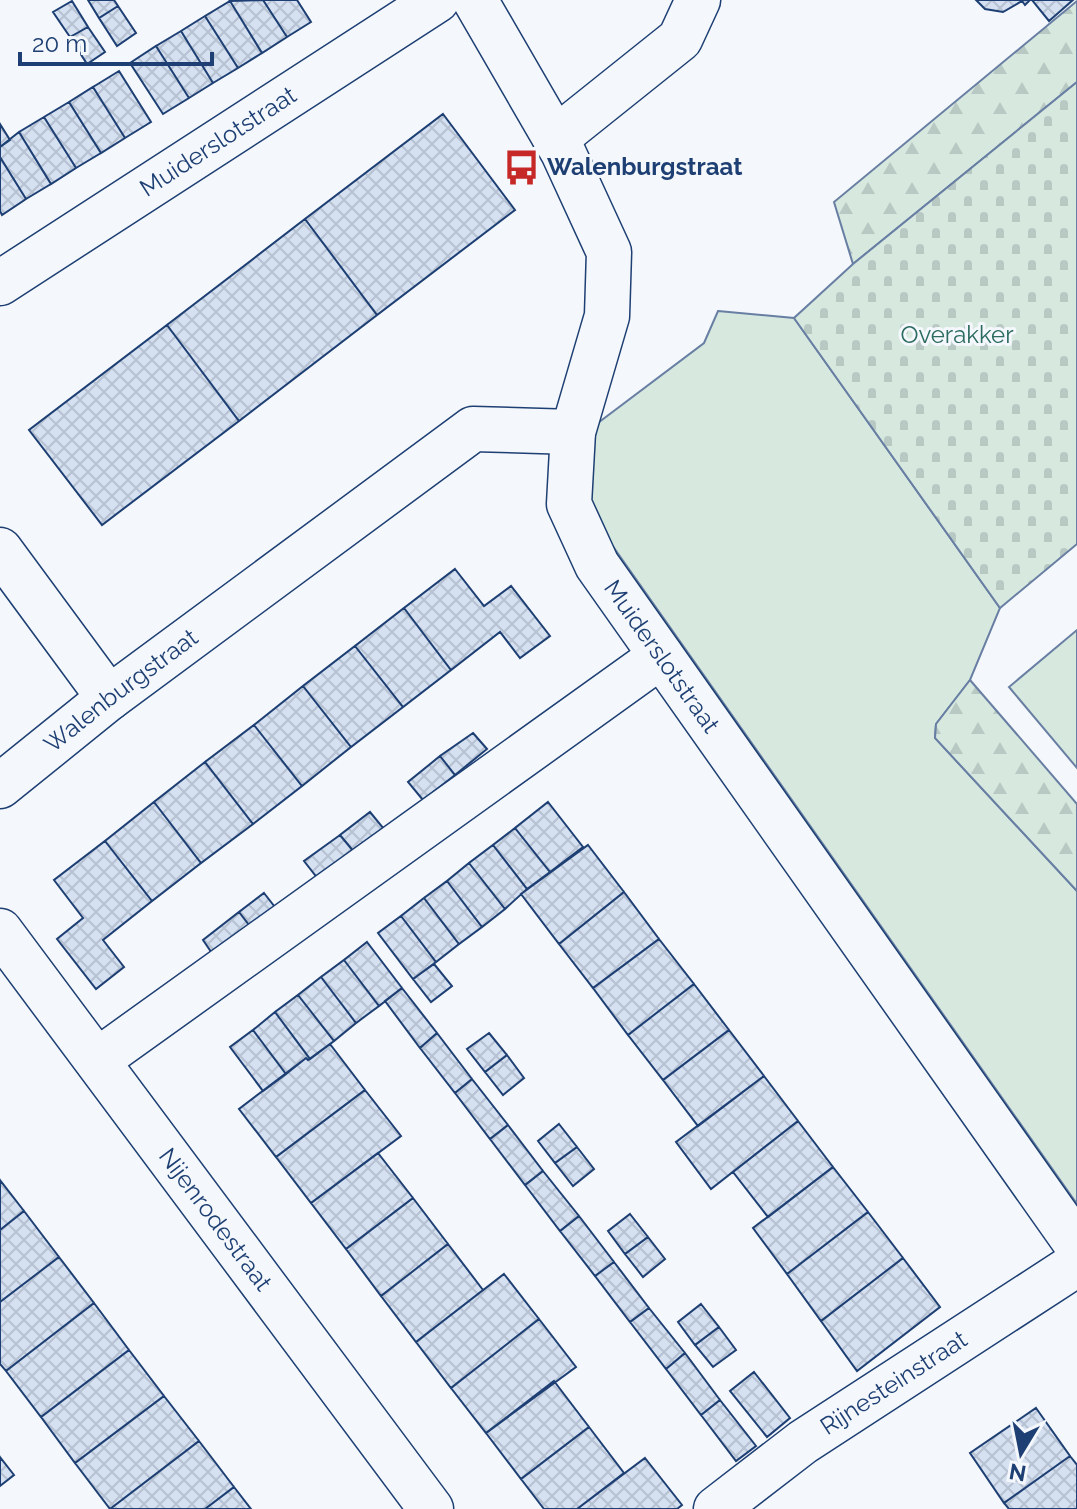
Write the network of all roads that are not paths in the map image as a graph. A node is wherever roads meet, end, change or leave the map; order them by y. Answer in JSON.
{"nodes":[{"id":1,"x":437,"y":0,"type":"edge"},
{"id":2,"x":475,"y":0,"type":"edge"},
{"id":3,"x":698,"y":0,"type":"edge"},
{"id":4,"x":555,"y":139,"type":"junction"},
{"id":5,"x":0,"y":283,"type":"edge"},
{"id":6,"x":573,"y":432,"type":"junction"},
{"id":7,"x":0,"y":550,"type":"edge"},
{"id":8,"x":661,"y":656,"type":"junction"},
{"id":9,"x":109,"y":698,"type":"junction"},
{"id":10,"x":0,"y":786,"type":"edge"},
{"id":11,"x":0,"y":931,"type":"edge"},
{"id":12,"x":98,"y":1060,"type":"junction"},
{"id":13,"x":1077,"y":1245,"type":"edge"},
{"id":14,"x":1077,"y":1264,"type":"edge"},
{"id":15,"x":431,"y":1509,"type":"edge"},
{"id":16,"x":716,"y":1509,"type":"edge"}],
"edges":[{"from":1,"to":5,"type":"street","name":"Muiderslotstraat"},
{"from":2,"to":4,"type":"street","name":"Muiderslotstraat"},
{"from":3,"to":4,"type":"street"},
{"from":4,"to":6,"type":"street","name":"Muiderslotstraat"},
{"from":6,"to":8,"type":"street","name":"Muiderslotstraat"},
{"from":6,"to":9,"type":"street","name":"Walenburgstraat"},
{"from":7,"to":9,"type":"street"},
{"from":8,"to":12,"type":"street"},
{"from":8,"to":13,"type":"street","name":"Muiderslotstraat"},
{"from":9,"to":10,"type":"street","name":"Walenburgstraat"},
{"from":11,"to":12,"type":"street","name":"Nijenrodestraat"},
{"from":12,"to":15,"type":"street","name":"Nijenrodestraat"},
{"from":14,"to":16,"type":"street","name":"Rijnesteinstraat"}]}
